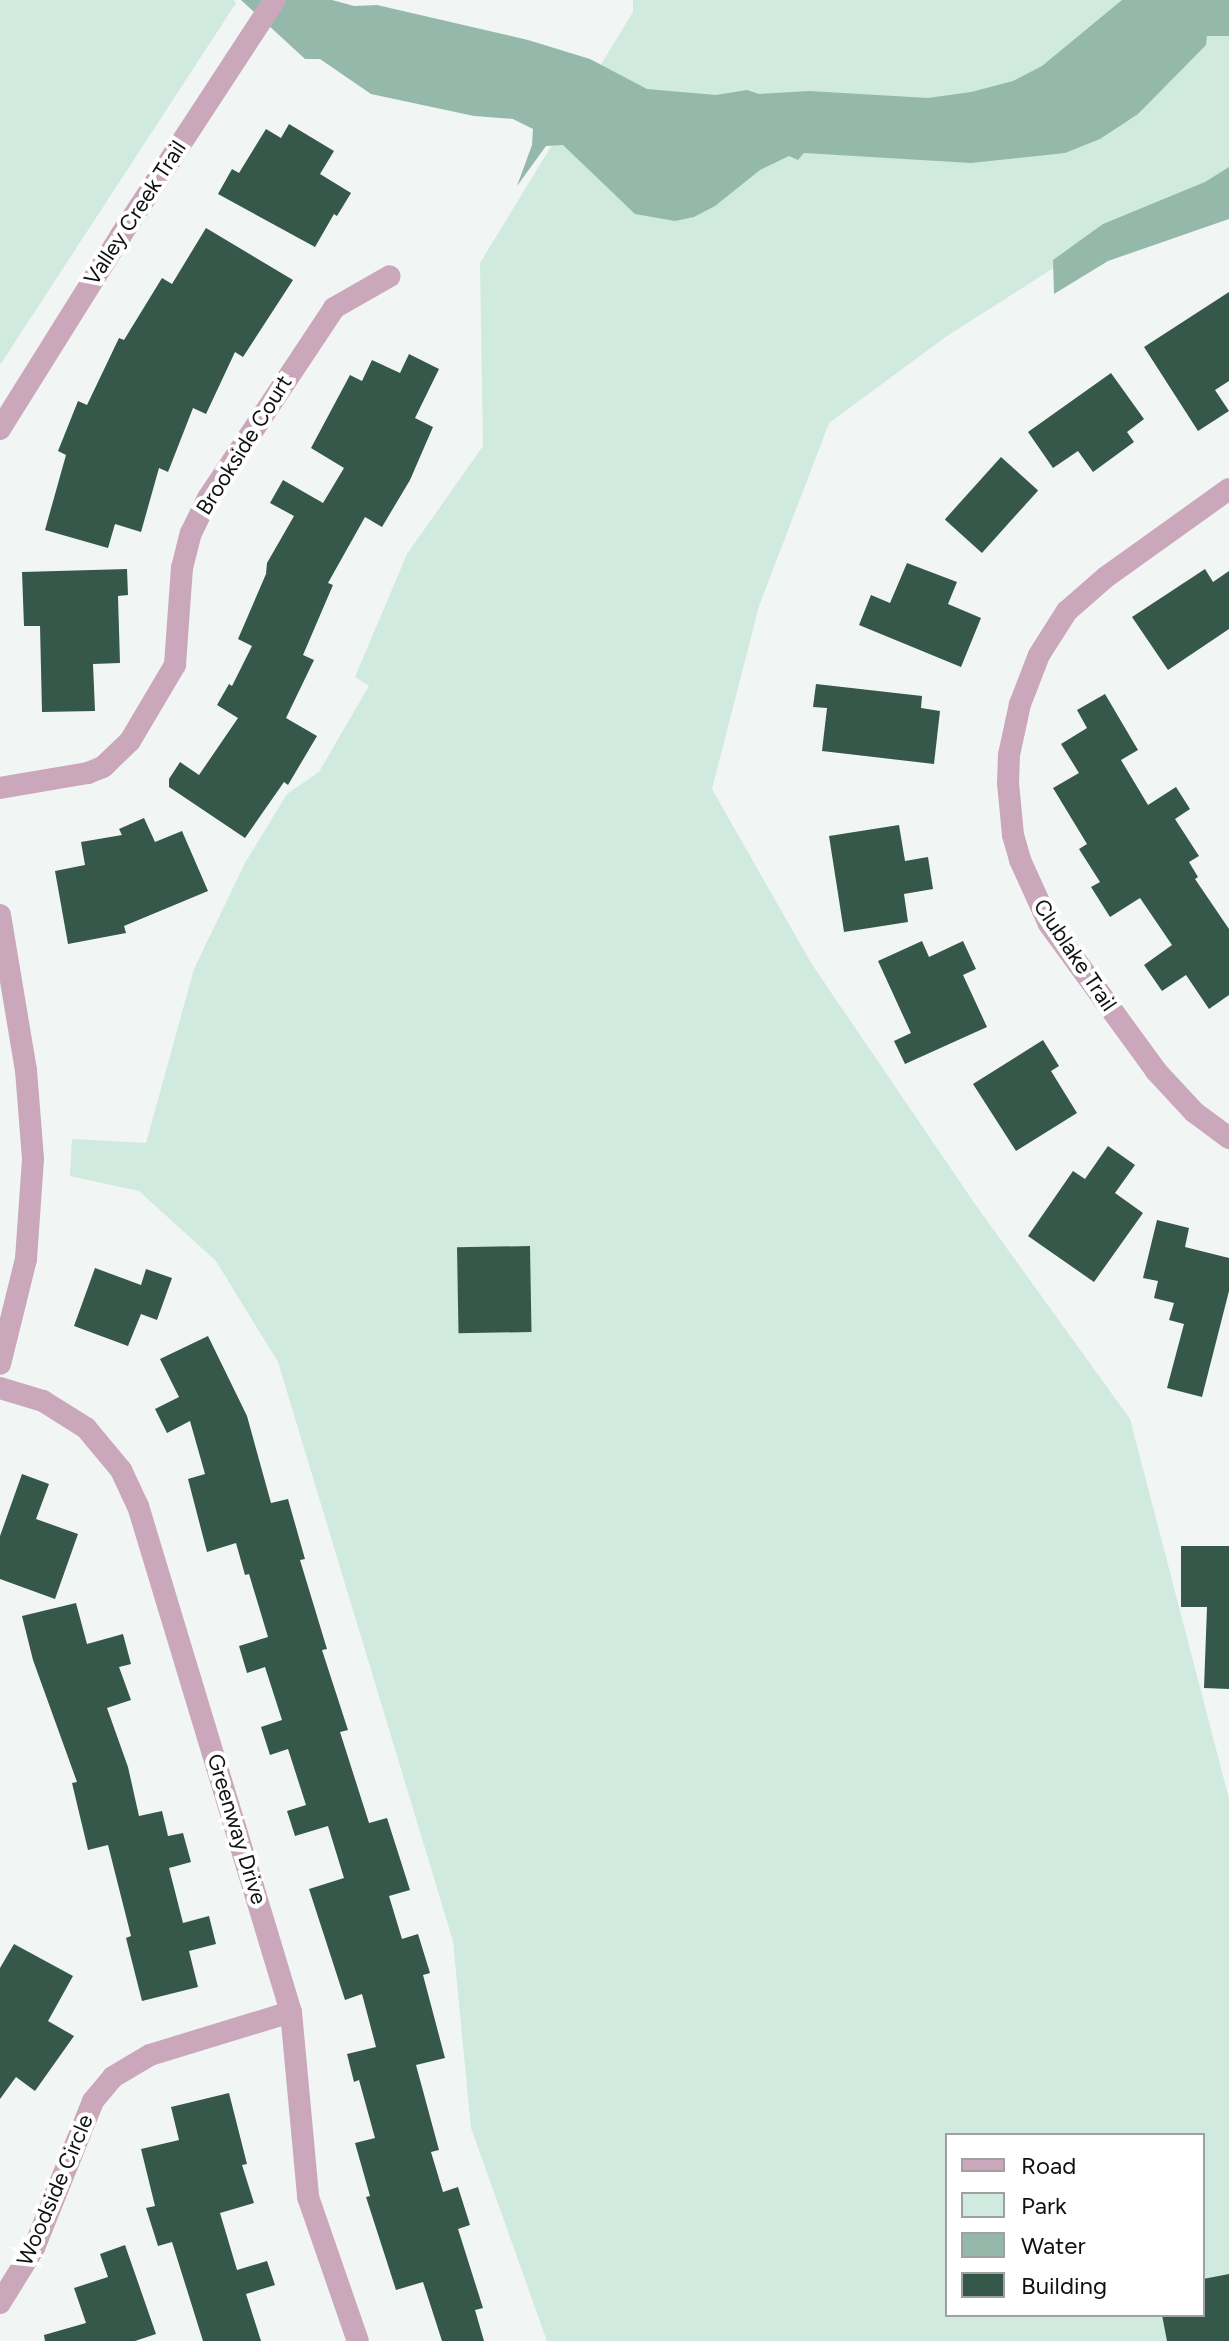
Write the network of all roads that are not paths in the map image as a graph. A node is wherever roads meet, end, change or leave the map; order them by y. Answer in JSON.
{"nodes":[{"id":1,"x":275,"y":0,"type":"edge"},
{"id":2,"x":390,"y":276,"type":"dead end"},
{"id":3,"x":0,"y":429,"type":"edge"},
{"id":4,"x":1229,"y":489,"type":"edge"},
{"id":5,"x":0,"y":788,"type":"edge"},
{"id":6,"x":0,"y":915,"type":"edge"},
{"id":7,"x":1229,"y":1138,"type":"edge"},
{"id":8,"x":0,"y":1364,"type":"edge"},
{"id":9,"x":0,"y":1388,"type":"edge"},
{"id":10,"x":291,"y":2012,"type":"junction"},
{"id":11,"x":0,"y":2303,"type":"edge"},
{"id":12,"x":358,"y":2341,"type":"edge"}],
"edges":[{"from":1,"to":3,"type":"street","name":"Valley Creek Trail"},
{"from":2,"to":5,"type":"street","name":"Brookside Court"},
{"from":4,"to":7,"type":"street","name":"Clublake Trail"},
{"from":6,"to":8,"type":"street"},
{"from":9,"to":10,"type":"street","name":"Greenway Drive"},
{"from":10,"to":11,"type":"street","name":"Woodside Circle"},
{"from":10,"to":12,"type":"street","name":"Greenway Drive"}]}
